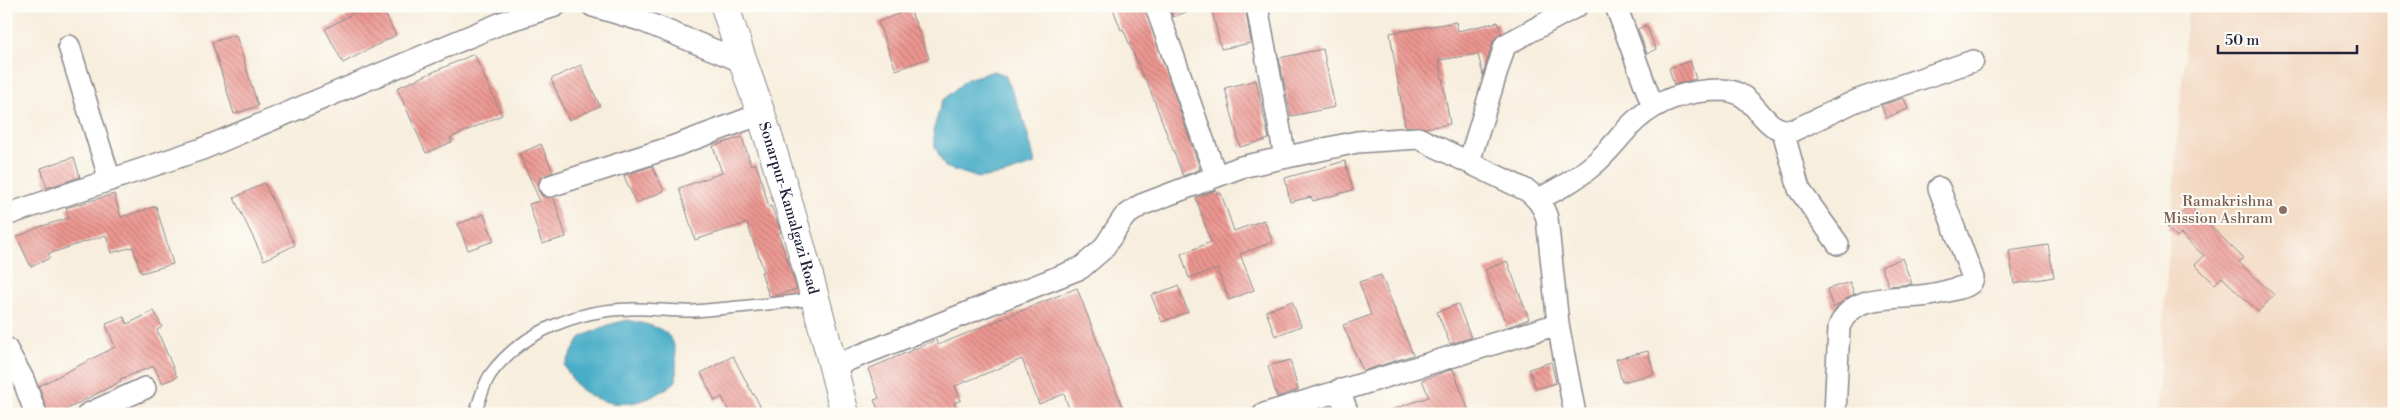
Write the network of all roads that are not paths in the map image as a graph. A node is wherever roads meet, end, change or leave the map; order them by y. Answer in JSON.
{"nodes":[{"id":1,"x":555,"y":6,"type":"edge"},
{"id":2,"x":593,"y":6,"type":"edge"},
{"id":3,"x":725,"y":6,"type":"edge"},
{"id":4,"x":1257,"y":6,"type":"edge"},
{"id":5,"x":1577,"y":6,"type":"edge"},
{"id":6,"x":1616,"y":6,"type":"edge"},
{"id":7,"x":1156,"y":7,"type":"edge"},
{"id":8,"x":69,"y":46,"type":"dead end"},
{"id":9,"x":741,"y":61,"type":"junction"},
{"id":10,"x":1973,"y":61,"type":"dead end"},
{"id":11,"x":1653,"y":107,"type":"junction"},
{"id":12,"x":761,"y":114,"type":"junction"},
{"id":13,"x":1783,"y":131,"type":"junction"},
{"id":14,"x":1286,"y":157,"type":"junction"},
{"id":15,"x":1469,"y":162,"type":"junction"},
{"id":16,"x":1216,"y":176,"type":"junction"},
{"id":17,"x":110,"y":180,"type":"junction"},
{"id":18,"x":550,"y":186,"type":"dead end"},
{"id":19,"x":1939,"y":188,"type":"dead end"},
{"id":20,"x":1538,"y":199,"type":"junction"},
{"id":21,"x":6,"y":215,"type":"edge"},
{"id":22,"x":1838,"y":244,"type":"dead end"},
{"id":23,"x":816,"y":299,"type":"junction"},
{"id":24,"x":1558,"y":324,"type":"junction"},
{"id":25,"x":6,"y":348,"type":"edge"},
{"id":26,"x":833,"y":366,"type":"junction"},
{"id":27,"x":146,"y":388,"type":"dead end"},
{"id":28,"x":1339,"y":390,"type":"junction"},
{"id":29,"x":36,"y":414,"type":"edge"},
{"id":30,"x":88,"y":414,"type":"edge"},
{"id":31,"x":475,"y":414,"type":"edge"},
{"id":32,"x":845,"y":414,"type":"edge"},
{"id":33,"x":1264,"y":414,"type":"edge"},
{"id":34,"x":1348,"y":414,"type":"edge"},
{"id":35,"x":1575,"y":414,"type":"edge"},
{"id":36,"x":1835,"y":414,"type":"edge"}],
"edges":[{"from":1,"to":17,"type":"street"},
{"from":2,"to":9,"type":"street"},
{"from":3,"to":9,"type":"main road","name":"Sonarpur-Kamalgazi Road"},
{"from":4,"to":14,"type":"street"},
{"from":5,"to":15,"type":"street"},
{"from":6,"to":11,"type":"street"},
{"from":7,"to":16,"type":"street"},
{"from":8,"to":17,"type":"street"},
{"from":9,"to":12,"type":"main road","name":"Sonarpur-Kamalgazi Road"},
{"from":10,"to":13,"type":"street"},
{"from":11,"to":13,"type":"street"},
{"from":11,"to":20,"type":"street"},
{"from":12,"to":18,"type":"street"},
{"from":12,"to":23,"type":"main road","name":"Sonarpur-Kamalgazi Road"},
{"from":13,"to":22,"type":"street"},
{"from":14,"to":15,"type":"street"},
{"from":14,"to":16,"type":"street"},
{"from":15,"to":20,"type":"street"},
{"from":16,"to":26,"type":"street"},
{"from":17,"to":21,"type":"street"},
{"from":19,"to":36,"type":"street"},
{"from":20,"to":24,"type":"street"},
{"from":23,"to":26,"type":"main road","name":"Sonarpur-Kamalgazi Road"},
{"from":23,"to":31,"type":"lane"},
{"from":24,"to":28,"type":"street"},
{"from":24,"to":35,"type":"street"},
{"from":25,"to":29,"type":"street"},
{"from":26,"to":32,"type":"main road","name":"Sonarpur-Kamalgazi Road"},
{"from":27,"to":30,"type":"street"},
{"from":28,"to":33,"type":"street"},
{"from":28,"to":34,"type":"street"}]}
